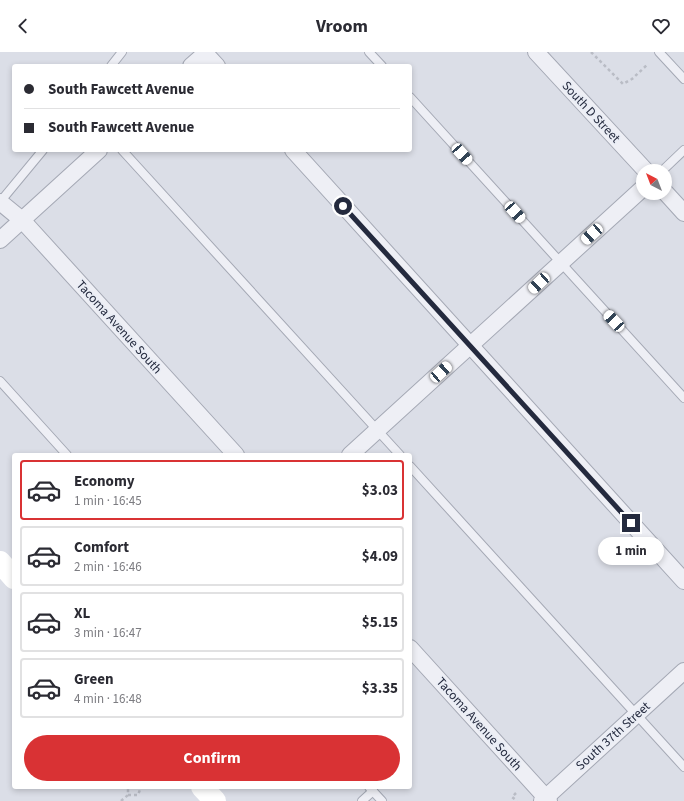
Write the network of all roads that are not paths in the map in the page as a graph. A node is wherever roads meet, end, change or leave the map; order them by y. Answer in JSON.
{"nodes":[{"id":1,"x":122,"y":52,"type":"edge"},
{"id":2,"x":206,"y":52,"type":"edge"},
{"id":3,"x":369,"y":52,"type":"edge"},
{"id":4,"x":536,"y":52,"type":"edge"},
{"id":5,"x":659,"y":52,"type":"edge"},
{"id":6,"x":113,"y":64,"type":"edge"},
{"id":7,"x":194,"y":64,"type":"edge"},
{"id":8,"x":215,"y":64,"type":"edge"},
{"id":9,"x":380,"y":64,"type":"edge"},
{"id":10,"x":684,"y":79,"type":"edge"},
{"id":11,"x":412,"y":99,"type":"edge"},
{"id":12,"x":684,"y":150,"type":"edge"},
{"id":13,"x":40,"y":152,"type":"edge"},
{"id":14,"x":97,"y":152,"type":"edge"},
{"id":15,"x":124,"y":152,"type":"edge"},
{"id":16,"x":295,"y":152,"type":"edge"},
{"id":17,"x":640,"y":164,"type":"edge"},
{"id":18,"x":669,"y":164,"type":"edge"},
{"id":19,"x":636,"y":194,"type":"edge"},
{"id":20,"x":672,"y":200,"type":"edge"},
{"id":21,"x":0,"y":202,"type":"edge"},
{"id":22,"x":684,"y":213,"type":"edge"},
{"id":23,"x":22,"y":220,"type":"junction"},
{"id":24,"x":0,"y":240,"type":"edge"},
{"id":25,"x":561,"y":263,"type":"junction"},
{"id":26,"x":470,"y":346,"type":"junction"},
{"id":27,"x":0,"y":381,"type":"edge"},
{"id":28,"x":684,"y":398,"type":"edge"},
{"id":29,"x":378,"y":430,"type":"junction"},
{"id":30,"x":65,"y":453,"type":"edge"},
{"id":31,"x":234,"y":453,"type":"edge"},
{"id":32,"x":352,"y":453,"type":"edge"},
{"id":33,"x":398,"y":453,"type":"edge"},
{"id":34,"x":412,"y":468,"type":"edge"},
{"id":35,"x":0,"y":563,"type":"edge"},
{"id":36,"x":12,"y":576,"type":"edge"},
{"id":37,"x":684,"y":581,"type":"edge"},
{"id":38,"x":412,"y":650,"type":"edge"},
{"id":39,"x":684,"y":671,"type":"edge"},
{"id":40,"x":636,"y":714,"type":"junction"},
{"id":41,"x":684,"y":767,"type":"edge"},
{"id":42,"x":204,"y":789,"type":"edge"},
{"id":43,"x":371,"y":789,"type":"edge"},
{"id":44,"x":545,"y":800,"type":"edge"},
{"id":45,"x":215,"y":801,"type":"edge"},
{"id":46,"x":362,"y":801,"type":"edge"},
{"id":47,"x":382,"y":801,"type":"edge"}],
"edges":[{"from":1,"to":6,"type":"lane"},
{"from":2,"to":7,"type":"street"},
{"from":2,"to":8,"type":"street"},
{"from":3,"to":9,"type":"lane"},
{"from":4,"to":17,"type":"street","name":"South D Street"},
{"from":5,"to":10,"type":"lane"},
{"from":11,"to":25,"type":"lane"},
{"from":12,"to":18,"type":"lane"},
{"from":13,"to":21,"type":"lane"},
{"from":14,"to":23,"type":"street"},
{"from":15,"to":29,"type":"lane"},
{"from":16,"to":26,"type":"street"},
{"from":19,"to":25,"type":"street"},
{"from":20,"to":22,"type":"street"},
{"from":21,"to":23,"type":"street","name":"Tacoma Avenue South"},
{"from":23,"to":24,"type":"street"},
{"from":23,"to":31,"type":"street","name":"Tacoma Avenue South"},
{"from":25,"to":26,"type":"street"},
{"from":25,"to":28,"type":"lane"},
{"from":26,"to":29,"type":"street"},
{"from":26,"to":37,"type":"street"},
{"from":27,"to":30,"type":"lane"},
{"from":29,"to":32,"type":"street"},
{"from":29,"to":33,"type":"lane"},
{"from":34,"to":40,"type":"lane"},
{"from":35,"to":36,"type":"street"},
{"from":38,"to":44,"type":"street","name":"Tacoma Avenue South"},
{"from":39,"to":40,"type":"street","name":"South 37th Street"},
{"from":40,"to":41,"type":"lane"},
{"from":40,"to":44,"type":"street","name":"South 37th Street"},
{"from":42,"to":45,"type":"street"},
{"from":43,"to":46,"type":"lane"},
{"from":43,"to":47,"type":"lane"}]}
